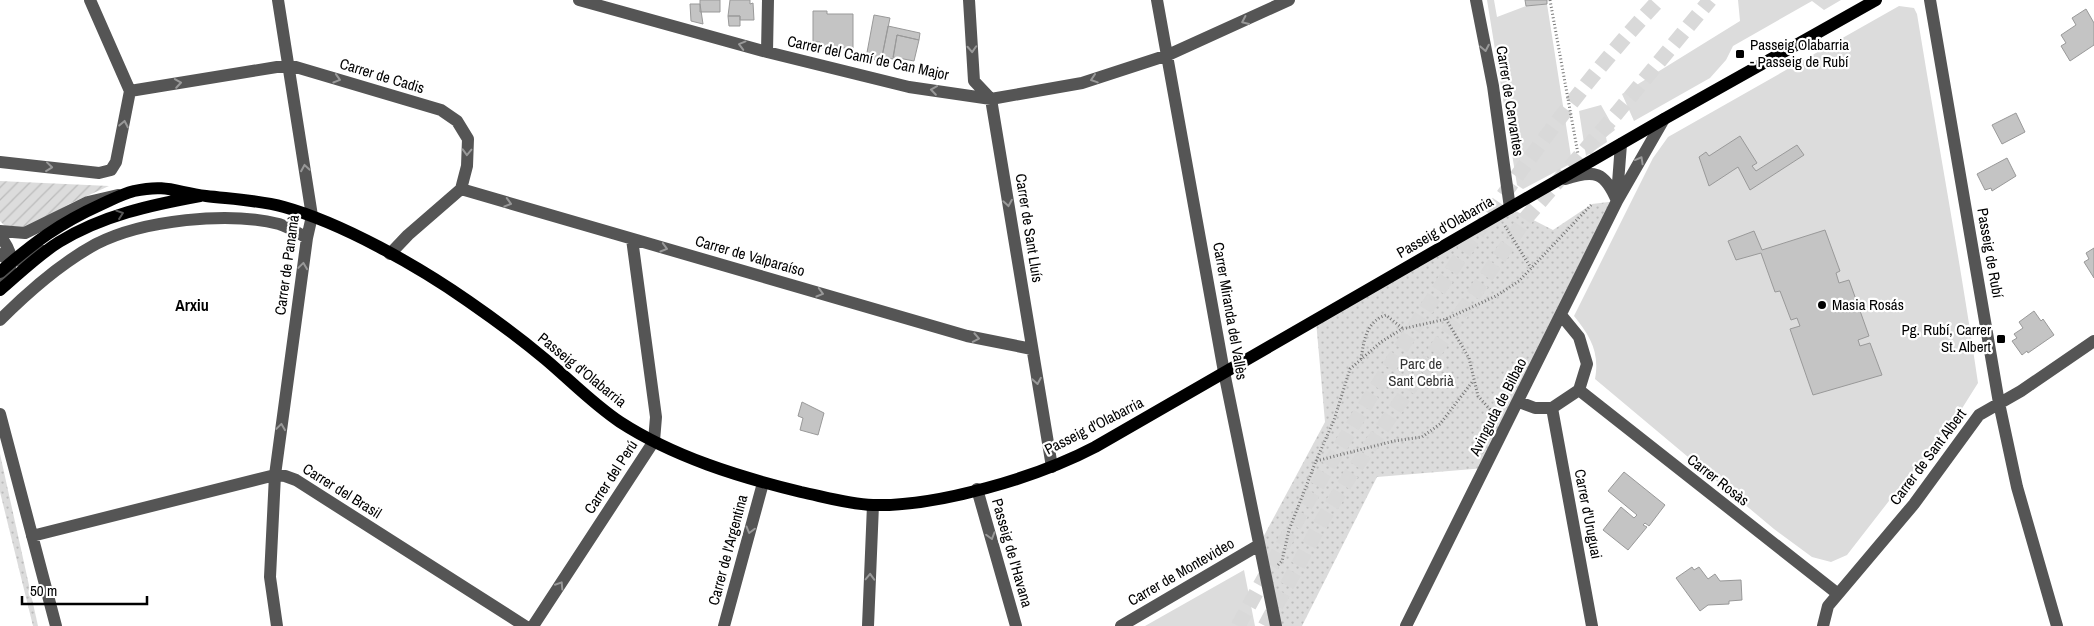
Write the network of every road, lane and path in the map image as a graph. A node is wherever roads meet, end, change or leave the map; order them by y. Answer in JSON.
{"nodes":[{"id":1,"x":90,"y":0,"type":"edge"},
{"id":2,"x":278,"y":0,"type":"edge"},
{"id":3,"x":579,"y":0,"type":"edge"},
{"id":4,"x":768,"y":0,"type":"edge"},
{"id":5,"x":970,"y":0,"type":"edge"},
{"id":6,"x":1158,"y":0,"type":"edge"},
{"id":7,"x":1289,"y":0,"type":"edge"},
{"id":8,"x":1476,"y":0,"type":"edge"},
{"id":9,"x":1550,"y":0,"type":"edge"},
{"id":10,"x":1876,"y":0,"type":"edge"},
{"id":11,"x":1930,"y":0,"type":"edge"},
{"id":12,"x":767,"y":52,"type":"junction"},
{"id":13,"x":1168,"y":55,"type":"junction"},
{"id":14,"x":289,"y":65,"type":"junction"},
{"id":15,"x":130,"y":91,"type":"junction"},
{"id":16,"x":991,"y":99,"type":"junction"},
{"id":17,"x":1664,"y":119,"type":"junction"},
{"id":18,"x":1621,"y":144,"type":"junction"},
{"id":19,"x":0,"y":162,"type":"edge"},
{"id":20,"x":1580,"y":167,"type":"junction"},
{"id":21,"x":1553,"y":183,"type":"junction"},
{"id":22,"x":461,"y":189,"type":"junction"},
{"id":23,"x":126,"y":193,"type":"junction"},
{"id":24,"x":202,"y":195,"type":"junction"},
{"id":25,"x":1617,"y":201,"type":"junction"},
{"id":26,"x":1592,"y":204,"type":"dead end"},
{"id":27,"x":1510,"y":208,"type":"junction"},
{"id":28,"x":1497,"y":215,"type":"junction"},
{"id":29,"x":312,"y":216,"type":"junction"},
{"id":30,"x":0,"y":231,"type":"edge"},
{"id":31,"x":0,"y":236,"type":"edge"},
{"id":32,"x":307,"y":238,"type":"junction"},
{"id":33,"x":632,"y":239,"type":"junction"},
{"id":34,"x":52,"y":247,"type":"junction"},
{"id":35,"x":0,"y":254,"type":"edge"},
{"id":36,"x":390,"y":254,"type":"junction"},
{"id":37,"x":13,"y":261,"type":"junction"},
{"id":38,"x":1531,"y":268,"type":"junction"},
{"id":39,"x":0,"y":272,"type":"edge"},
{"id":40,"x":0,"y":290,"type":"edge"},
{"id":41,"x":1561,"y":315,"type":"junction"},
{"id":42,"x":1446,"y":319,"type":"junction"},
{"id":43,"x":0,"y":320,"type":"edge"},
{"id":44,"x":1402,"y":328,"type":"junction"},
{"id":45,"x":2094,"y":341,"type":"edge"},
{"id":46,"x":1032,"y":349,"type":"junction"},
{"id":47,"x":1360,"y":360,"type":"junction"},
{"id":48,"x":1224,"y":372,"type":"junction"},
{"id":49,"x":1473,"y":381,"type":"junction"},
{"id":50,"x":1579,"y":390,"type":"junction"},
{"id":51,"x":1519,"y":402,"type":"junction"},
{"id":52,"x":1998,"y":403,"type":"junction"},
{"id":53,"x":1552,"y":408,"type":"junction"},
{"id":54,"x":0,"y":414,"type":"edge"},
{"id":55,"x":1508,"y":422,"type":"junction"},
{"id":56,"x":654,"y":441,"type":"junction"},
{"id":57,"x":1316,"y":461,"type":"junction"},
{"id":58,"x":1052,"y":467,"type":"junction"},
{"id":59,"x":275,"y":475,"type":"junction"},
{"id":60,"x":762,"y":483,"type":"junction"},
{"id":61,"x":977,"y":489,"type":"junction"},
{"id":62,"x":873,"y":505,"type":"junction"},
{"id":63,"x":32,"y":536,"type":"junction"},
{"id":64,"x":1259,"y":545,"type":"junction"},
{"id":65,"x":1264,"y":570,"type":"junction"},
{"id":66,"x":1838,"y":594,"type":"junction"},
{"id":67,"x":56,"y":626,"type":"edge"},
{"id":68,"x":277,"y":626,"type":"edge"},
{"id":69,"x":525,"y":626,"type":"edge"},
{"id":70,"x":533,"y":626,"type":"edge"},
{"id":71,"x":724,"y":626,"type":"edge"},
{"id":72,"x":868,"y":626,"type":"edge"},
{"id":73,"x":1016,"y":626,"type":"edge"},
{"id":74,"x":1120,"y":626,"type":"edge"},
{"id":75,"x":1276,"y":626,"type":"edge"},
{"id":76,"x":1406,"y":626,"type":"edge"},
{"id":77,"x":1592,"y":626,"type":"edge"},
{"id":78,"x":1823,"y":626,"type":"edge"},
{"id":79,"x":2057,"y":626,"type":"edge"}],
"edges":[{"from":1,"to":15,"type":"street"},
{"from":2,"to":14,"type":"street","name":"Carrer de Panamà"},
{"from":12,"to":3,"type":"street","name":"Carrer del Camí de Can Major","one_way":true},
{"from":4,"to":12,"type":"street"},
{"from":5,"to":16,"type":"street","one_way":true},
{"from":6,"to":13,"type":"street","name":"Carrer Miranda del Vallès"},
{"from":7,"to":13,"type":"street","name":"Carrer del Camí de Can Major","one_way":true},
{"from":8,"to":27,"type":"street","name":"Carrer de Cervantes","one_way":true},
{"from":9,"to":20,"type":"path"},
{"from":10,"to":17,"type":"main road","name":"Passeig d'Olabarria"},
{"from":11,"to":52,"type":"street","name":"Passeig de Rubí"},
{"from":16,"to":12,"type":"street","name":"Carrer del Camí de Can Major","one_way":true},
{"from":13,"to":16,"type":"street","name":"Carrer del Camí de Can Major","one_way":true},
{"from":13,"to":48,"type":"street","name":"Carrer Miranda del Vallès"},
{"from":15,"to":14,"type":"street","name":"Carrer de Cadis","one_way":true},
{"from":14,"to":22,"type":"street","name":"Carrer de Cadis","one_way":true},
{"from":29,"to":14,"type":"street","name":"Carrer de Panamà","one_way":true},
{"from":19,"to":15,"type":"street","one_way":true},
{"from":16,"to":46,"type":"street","name":"Carrer de Sant Lluís","one_way":true},
{"from":17,"to":18,"type":"main road","name":"Passeig d'Olabarria"},
{"from":25,"to":17,"type":"street","name":"Avinguda de Bilbao","one_way":true},
{"from":18,"to":20,"type":"main road","name":"Passeig d'Olabarria"},
{"from":18,"to":25,"type":"street"},
{"from":20,"to":21,"type":"main road","name":"Passeig d'Olabarria"},
{"from":21,"to":25,"type":"street"},
{"from":21,"to":27,"type":"main road","name":"Passeig d'Olabarria"},
{"from":22,"to":33,"type":"street","name":"Carrer de Valparaíso","one_way":true},
{"from":22,"to":36,"type":"street"},
{"from":23,"to":24,"type":"main road"},
{"from":23,"to":30,"type":"street"},
{"from":23,"to":37,"type":"main road"},
{"from":24,"to":29,"type":"main road","name":"Passeig d'Olabarria"},
{"from":34,"to":24,"type":"main road","one_way":true},
{"from":25,"to":41,"type":"street","name":"Avinguda de Bilbao"},
{"from":26,"to":38,"type":"path"},
{"from":27,"to":28,"type":"main road","name":"Passeig d'Olabarria"},
{"from":28,"to":38,"type":"path"},
{"from":28,"to":48,"type":"main road","name":"Passeig d'Olabarria"},
{"from":29,"to":32,"type":"street","name":"Carrer de Panamà"},
{"from":29,"to":36,"type":"main road","name":"Passeig d'Olabarria"},
{"from":31,"to":37,"type":"street"},
{"from":32,"to":43,"type":"street"},
{"from":59,"to":32,"type":"street","name":"Carrer de Panamà","one_way":true},
{"from":33,"to":46,"type":"street","name":"Carrer de Valparaíso","one_way":true},
{"from":33,"to":56,"type":"street","name":"Carrer del Perú"},
{"from":34,"to":37,"type":"street"},
{"from":34,"to":40,"type":"main road"},
{"from":35,"to":37,"type":"street"},
{"from":36,"to":56,"type":"main road","name":"Passeig d'Olabarria"},
{"from":37,"to":39,"type":"main road"},
{"from":37,"to":40,"type":"street"},
{"from":38,"to":42,"type":"path"},
{"from":41,"to":50,"type":"street"},
{"from":41,"to":51,"type":"street","name":"Avinguda de Bilbao"},
{"from":42,"to":44,"type":"path"},
{"from":42,"to":49,"type":"path"},
{"from":44,"to":47,"type":"path"},
{"from":44,"to":47,"type":"path"},
{"from":45,"to":52,"type":"street","name":"Carrer de Sant Albert"},
{"from":46,"to":58,"type":"street","name":"Carrer de Sant Lluís","one_way":true},
{"from":47,"to":57,"type":"path"},
{"from":48,"to":58,"type":"main road","name":"Passeig d'Olabarria"},
{"from":48,"to":64,"type":"street","name":"Carrer Miranda del Vallès"},
{"from":49,"to":55,"type":"path"},
{"from":49,"to":57,"type":"path"},
{"from":50,"to":53,"type":"street"},
{"from":50,"to":66,"type":"street","name":"Carrer Rosàs"},
{"from":51,"to":53,"type":"street"},
{"from":51,"to":55,"type":"street","name":"Avinguda de Bilbao"},
{"from":52,"to":66,"type":"street","name":"Carrer de Sant Albert"},
{"from":52,"to":79,"type":"street","name":"Passeig de Rubí"},
{"from":53,"to":77,"type":"street","name":"Carrer d'Uruguai"},
{"from":54,"to":63,"type":"street"},
{"from":55,"to":76,"type":"street","name":"Avinguda de Bilbao"},
{"from":56,"to":60,"type":"main road","name":"Passeig d'Olabarria"},
{"from":70,"to":56,"type":"street","name":"Carrer del Perú","one_way":true},
{"from":57,"to":65,"type":"path"},
{"from":58,"to":61,"type":"main road","name":"Passeig d'Olabarria"},
{"from":59,"to":63,"type":"street","name":"Carrer del Brasil"},
{"from":59,"to":68,"type":"street","name":"Carrer de Panamà"},
{"from":59,"to":69,"type":"street","name":"Carrer del Brasil"},
{"from":60,"to":62,"type":"main road","name":"Passeig d'Olabarria"},
{"from":60,"to":71,"type":"street","name":"Carrer de l'Argentina","one_way":true},
{"from":61,"to":62,"type":"main road","name":"Passeig d'Olabarria"},
{"from":61,"to":73,"type":"street","name":"Passeig de l'Havana","one_way":true},
{"from":72,"to":62,"type":"street","one_way":true},
{"from":63,"to":67,"type":"street"},
{"from":64,"to":65,"type":"street","name":"Carrer Miranda del Vallès"},
{"from":64,"to":74,"type":"street","name":"Carrer de Montevideo"},
{"from":65,"to":75,"type":"street","name":"Carrer Miranda del Vallès"},
{"from":66,"to":78,"type":"street","name":"Carrer de Sant Albert"}]}
